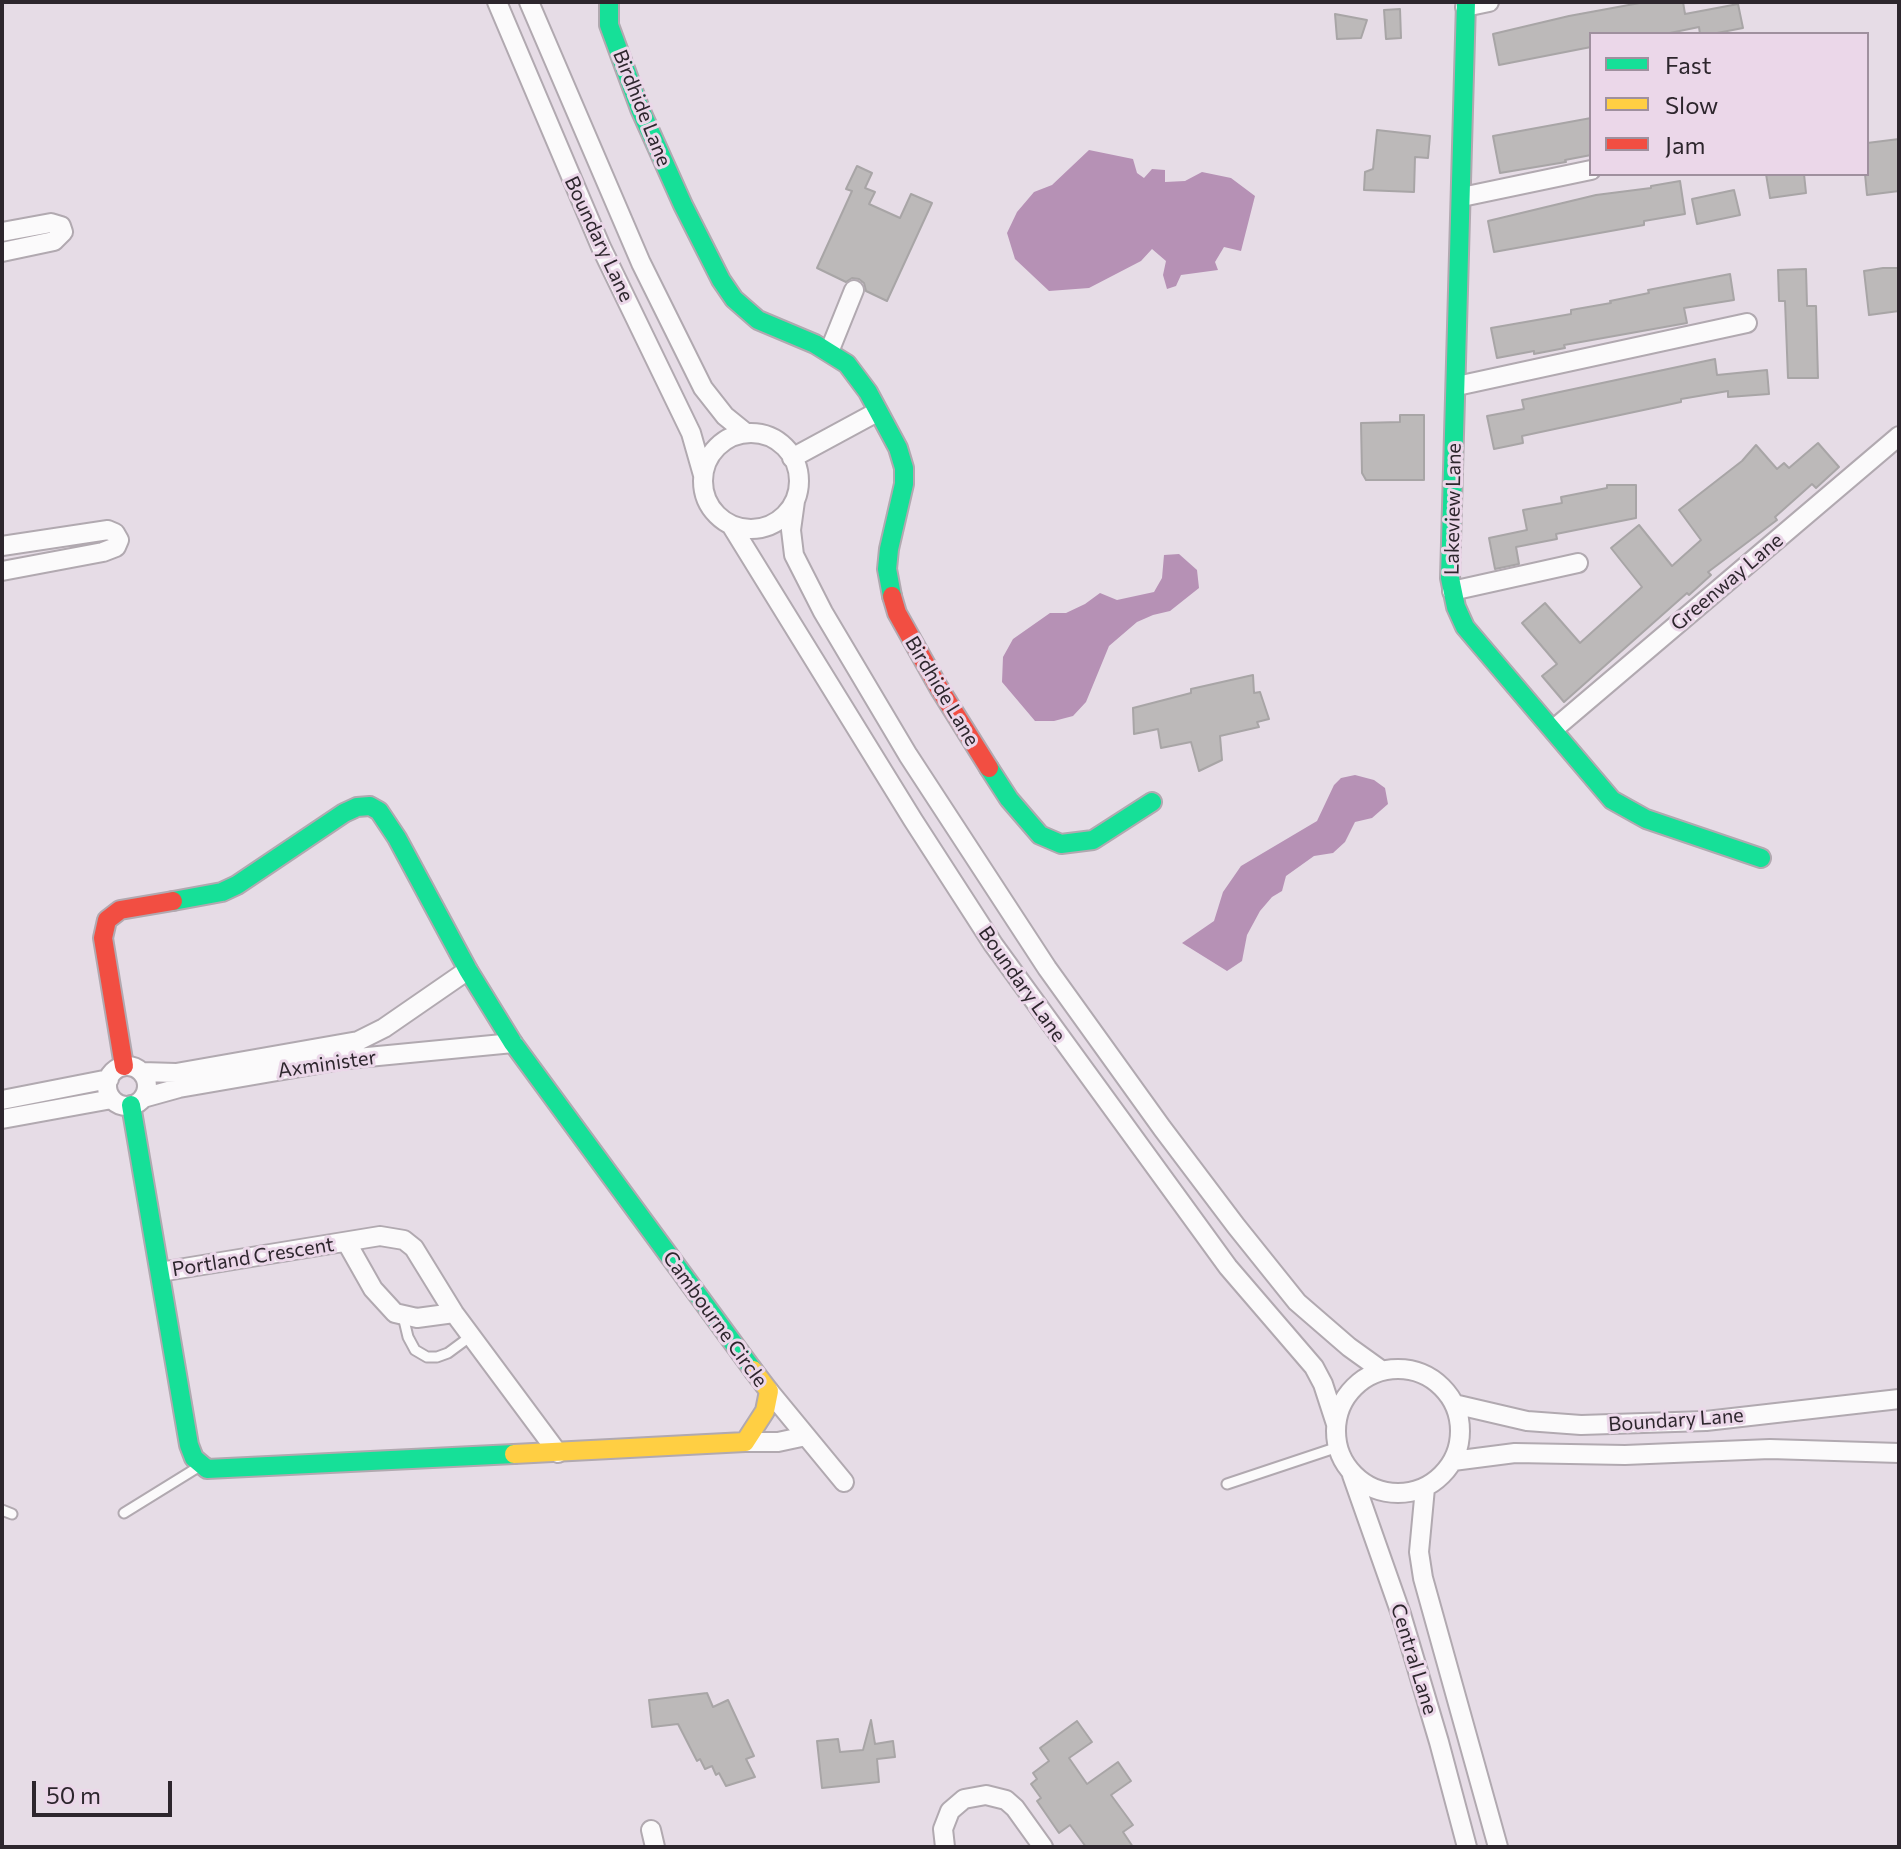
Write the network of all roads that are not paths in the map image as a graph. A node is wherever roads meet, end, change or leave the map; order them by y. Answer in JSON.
{"nodes":[{"id":1,"x":497,"y":2,"type":"edge"},
{"id":2,"x":529,"y":2,"type":"edge"},
{"id":3,"x":609,"y":2,"type":"edge"},
{"id":4,"x":1489,"y":2,"type":"edge"},
{"id":5,"x":1466,"y":4,"type":"edge"},
{"id":6,"x":1589,"y":170,"type":"edge"},
{"id":7,"x":1462,"y":197,"type":"junction"},
{"id":8,"x":2,"y":232,"type":"edge"},
{"id":9,"x":2,"y":252,"type":"edge"},
{"id":10,"x":854,"y":290,"type":"dead end"},
{"id":11,"x":1747,"y":323,"type":"dead end"},
{"id":12,"x":829,"y":352,"type":"junction"},
{"id":13,"x":1457,"y":386,"type":"junction"},
{"id":14,"x":877,"y":412,"type":"junction"},
{"id":15,"x":746,"y":433,"type":"junction"},
{"id":16,"x":1899,"y":436,"type":"edge"},
{"id":17,"x":792,"y":458,"type":"junction"},
{"id":18,"x":703,"y":475,"type":"junction"},
{"id":19,"x":795,"y":501,"type":"junction"},
{"id":20,"x":731,"y":525,"type":"junction"},
{"id":21,"x":2,"y":546,"type":"edge"},
{"id":22,"x":1578,"y":563,"type":"dead end"},
{"id":23,"x":2,"y":571,"type":"edge"},
{"id":24,"x":1452,"y":591,"type":"junction"},
{"id":25,"x":1554,"y":729,"type":"junction"},
{"id":26,"x":1152,"y":802,"type":"dead end"},
{"id":27,"x":1761,"y":858,"type":"dead end"},
{"id":28,"x":468,"y":970,"type":"junction"},
{"id":29,"x":513,"y":1043,"type":"junction"},
{"id":30,"x":124,"y":1066,"type":"junction"},
{"id":31,"x":142,"y":1072,"type":"junction"},
{"id":32,"x":109,"y":1079,"type":"junction"},
{"id":33,"x":112,"y":1099,"type":"junction"},
{"id":34,"x":2,"y":1100,"type":"edge"},
{"id":35,"x":137,"y":1102,"type":"junction"},
{"id":36,"x":2,"y":1119,"type":"edge"},
{"id":37,"x":347,"y":1243,"type":"junction"},
{"id":38,"x":160,"y":1272,"type":"junction"},
{"id":39,"x":454,"y":1313,"type":"junction"},
{"id":40,"x":403,"y":1316,"type":"junction"},
{"id":41,"x":471,"y":1336,"type":"junction"},
{"id":42,"x":1381,"y":1370,"type":"junction"},
{"id":43,"x":769,"y":1391,"type":"junction"},
{"id":44,"x":1899,"y":1399,"type":"edge"},
{"id":45,"x":1454,"y":1404,"type":"junction"},
{"id":46,"x":1336,"y":1424,"type":"junction"},
{"id":47,"x":806,"y":1436,"type":"junction"},
{"id":48,"x":745,"y":1442,"type":"junction"},
{"id":49,"x":1338,"y":1447,"type":"junction"},
{"id":50,"x":558,"y":1453,"type":"junction"},
{"id":51,"x":1899,"y":1453,"type":"edge"},
{"id":52,"x":1453,"y":1461,"type":"junction"},
{"id":53,"x":200,"y":1466,"type":"junction"},
{"id":54,"x":1352,"y":1475,"type":"junction"},
{"id":55,"x":844,"y":1482,"type":"dead end"},
{"id":56,"x":1227,"y":1484,"type":"dead end"},
{"id":57,"x":1425,"y":1488,"type":"junction"},
{"id":58,"x":124,"y":1513,"type":"dead end"},
{"id":59,"x":945,"y":1847,"type":"edge"},
{"id":60,"x":1043,"y":1847,"type":"edge"},
{"id":61,"x":1467,"y":1847,"type":"edge"},
{"id":62,"x":1498,"y":1847,"type":"edge"}],
"edges":[{"from":1,"to":18,"type":"street","name":"Boundary Lane"},
{"from":2,"to":15,"type":"street","name":"Boundary Lane"},
{"from":3,"to":12,"type":"street","name":"Birdhide Lane"},
{"from":4,"to":5,"type":"street"},
{"from":5,"to":7,"type":"street","name":"Lakeview Lane"},
{"from":6,"to":7,"type":"street"},
{"from":7,"to":13,"type":"street","name":"Lakeview Lane"},
{"from":8,"to":9,"type":"street"},
{"from":10,"to":12,"type":"street"},
{"from":11,"to":13,"type":"street"},
{"from":12,"to":14,"type":"street","name":"Birdhide Lane"},
{"from":13,"to":24,"type":"street","name":"Lakeview Lane"},
{"from":14,"to":17,"type":"street"},
{"from":14,"to":26,"type":"street","name":"Birdhide Lane"},
{"from":15,"to":17,"type":"street"},
{"from":15,"to":18,"type":"street"},
{"from":16,"to":25,"type":"street","name":"Greenway Lane"},
{"from":17,"to":19,"type":"street"},
{"from":18,"to":20,"type":"street"},
{"from":19,"to":20,"type":"street"},
{"from":19,"to":42,"type":"street","name":"Boundary Lane"},
{"from":20,"to":46,"type":"street","name":"Boundary Lane"},
{"from":21,"to":23,"type":"street"},
{"from":22,"to":24,"type":"street"},
{"from":24,"to":25,"type":"street","name":"Lakeview Lane"},
{"from":25,"to":27,"type":"street","name":"Lakeview Lane"},
{"from":28,"to":29,"type":"street","name":"Cambourne Circle"},
{"from":28,"to":30,"type":"street","name":"Cambourne Circle"},
{"from":28,"to":31,"type":"street","name":"Axminister"},
{"from":29,"to":35,"type":"street","name":"Axminister"},
{"from":29,"to":43,"type":"street","name":"Cambourne Circle"},
{"from":30,"to":31,"type":"street"},
{"from":30,"to":32,"type":"street"},
{"from":31,"to":35,"type":"street"},
{"from":32,"to":33,"type":"street"},
{"from":32,"to":34,"type":"street"},
{"from":33,"to":35,"type":"street"},
{"from":33,"to":36,"type":"street"},
{"from":35,"to":38,"type":"street"},
{"from":37,"to":38,"type":"street","name":"Portland Crescent"},
{"from":37,"to":39,"type":"street","name":"Portland Crescent"},
{"from":37,"to":40,"type":"street","name":"Portland Crescent"},
{"from":38,"to":53,"type":"street"},
{"from":39,"to":40,"type":"street"},
{"from":39,"to":41,"type":"street","name":"Portland Crescent"},
{"from":40,"to":41,"type":"lane"},
{"from":41,"to":50,"type":"street","name":"Portland Crescent"},
{"from":42,"to":45,"type":"street"},
{"from":42,"to":46,"type":"street"},
{"from":43,"to":47,"type":"street"},
{"from":43,"to":48,"type":"street","name":"Cambourne Circle"},
{"from":44,"to":45,"type":"street","name":"Boundary Lane"},
{"from":45,"to":52,"type":"street"},
{"from":46,"to":49,"type":"street"},
{"from":47,"to":48,"type":"street"},
{"from":47,"to":55,"type":"street"},
{"from":48,"to":50,"type":"street"},
{"from":49,"to":54,"type":"street"},
{"from":49,"to":56,"type":"lane"},
{"from":50,"to":53,"type":"street"},
{"from":51,"to":52,"type":"street","name":"Boundary Lane"},
{"from":52,"to":57,"type":"street"},
{"from":53,"to":58,"type":"lane"},
{"from":54,"to":57,"type":"street"},
{"from":54,"to":61,"type":"street","name":"Central Lane"},
{"from":57,"to":62,"type":"street","name":"Central Lane"},
{"from":59,"to":60,"type":"street"}]}
